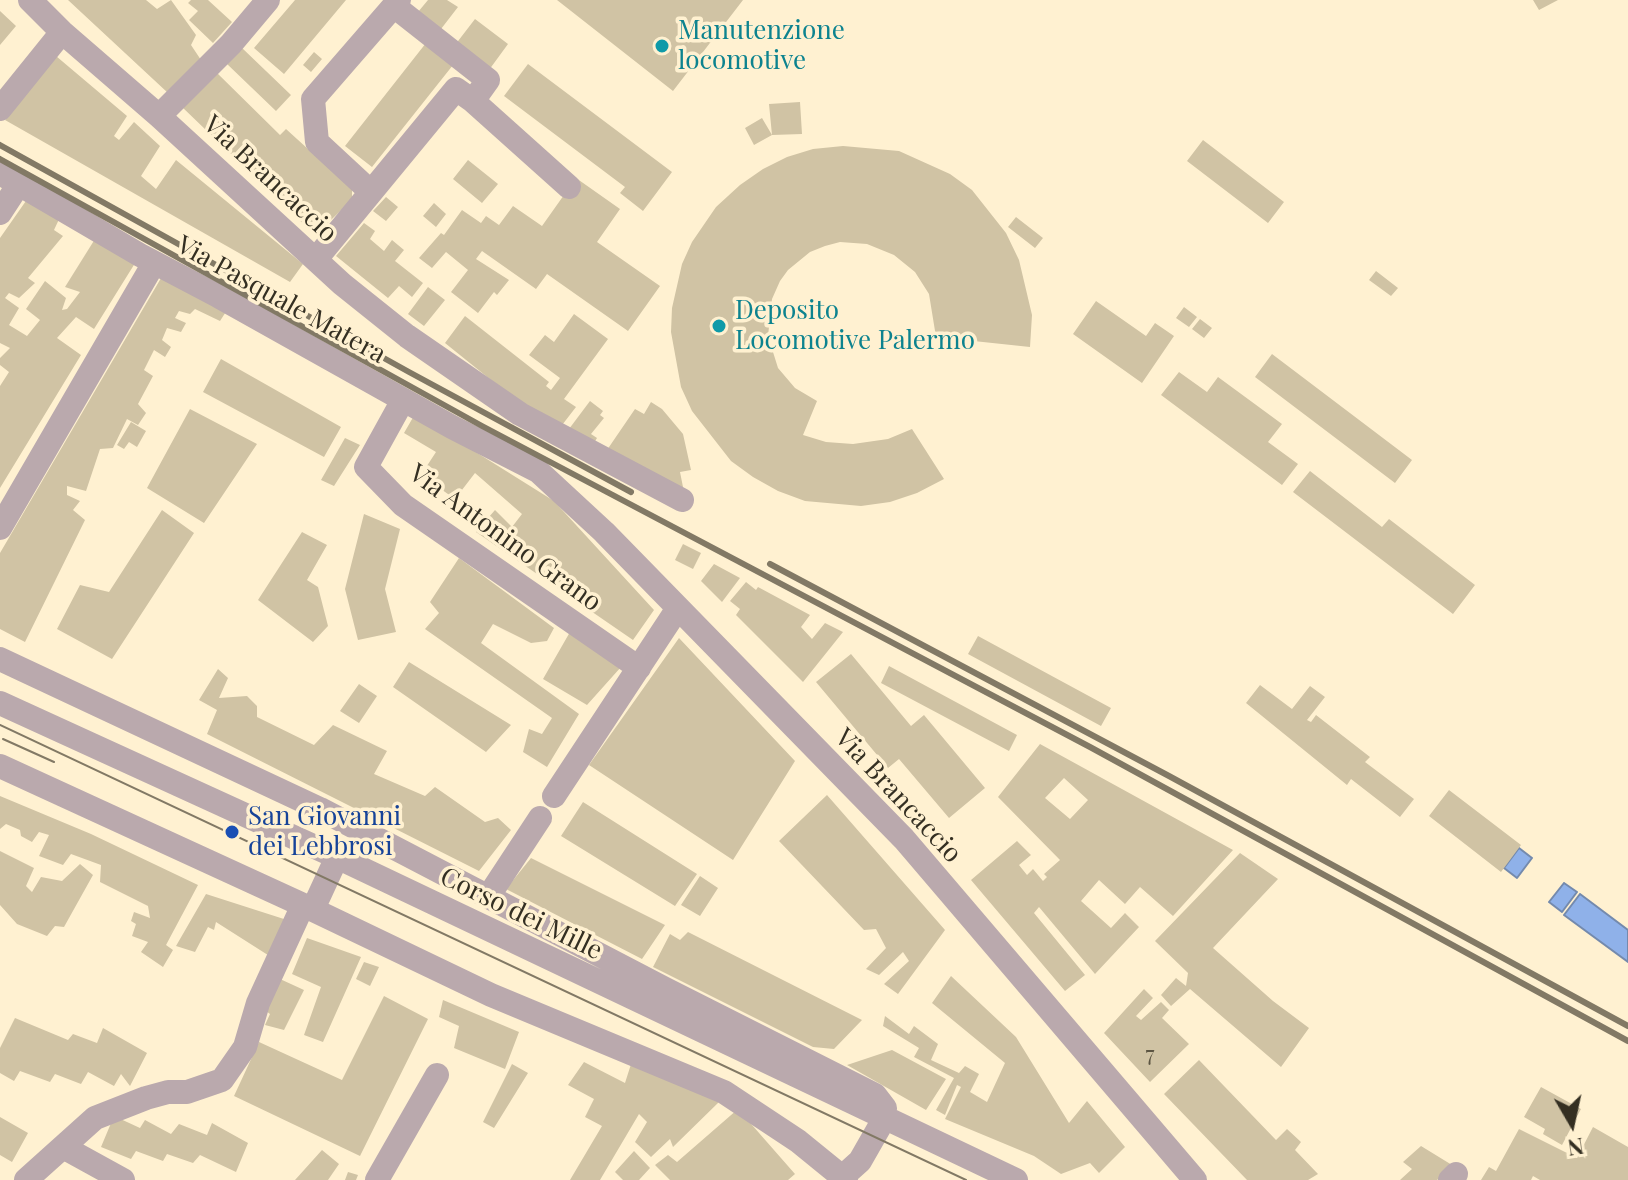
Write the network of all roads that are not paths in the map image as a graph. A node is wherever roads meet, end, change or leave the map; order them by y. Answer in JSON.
{"nodes":[{"id":1,"x":30,"y":0,"type":"edge"},
{"id":2,"x":268,"y":0,"type":"edge"},
{"id":3,"x":397,"y":3,"type":"edge"},
{"id":4,"x":62,"y":32,"type":"junction"},
{"id":5,"x":464,"y":95,"type":"junction"},
{"id":6,"x":0,"y":109,"type":"edge"},
{"id":7,"x":159,"y":116,"type":"junction"},
{"id":8,"x":10,"y":178,"type":"edge"},
{"id":9,"x":569,"y":187,"type":"dead end"},
{"id":10,"x":371,"y":192,"type":"junction"},
{"id":11,"x":0,"y":213,"type":"edge"},
{"id":12,"x":316,"y":259,"type":"junction"},
{"id":13,"x":154,"y":263,"type":"junction"},
{"id":14,"x":403,"y":400,"type":"junction"},
{"id":15,"x":538,"y":471,"type":"joint"},
{"id":16,"x":682,"y":500,"type":"dead end"},
{"id":17,"x":0,"y":528,"type":"edge"},
{"id":18,"x":678,"y":608,"type":"junction"},
{"id":19,"x":0,"y":659,"type":"edge"},
{"id":20,"x":639,"y":668,"type":"junction"},
{"id":21,"x":0,"y":703,"type":"edge"},
{"id":22,"x":0,"y":766,"type":"edge"},
{"id":23,"x":554,"y":796,"type":"dead end"},
{"id":24,"x":540,"y":818,"type":"dead end"},
{"id":25,"x":337,"y":857,"type":"junction"},
{"id":26,"x":488,"y":897,"type":"junction"},
{"id":27,"x":308,"y":907,"type":"junction"},
{"id":28,"x":437,"y":1075,"type":"dead end"},
{"id":29,"x":884,"y":1119,"type":"junction"},
{"id":30,"x":63,"y":1147,"type":"junction"},
{"id":31,"x":843,"y":1179,"type":"edge"},
{"id":32,"x":26,"y":1180,"type":"edge"},
{"id":33,"x":123,"y":1180,"type":"edge"},
{"id":34,"x":377,"y":1180,"type":"edge"},
{"id":35,"x":1016,"y":1180,"type":"edge"},
{"id":36,"x":1195,"y":1180,"type":"edge"}],
"edges":[{"from":1,"to":4,"type":"street","name":"Via Brancaccio"},
{"from":2,"to":7,"type":"street"},
{"from":3,"to":5,"type":"street"},
{"from":3,"to":10,"type":"street"},
{"from":4,"to":6,"type":"street"},
{"from":4,"to":7,"type":"street","name":"Via Brancaccio"},
{"from":5,"to":9,"type":"street"},
{"from":5,"to":10,"type":"street"},
{"from":7,"to":12,"type":"street","name":"Via Brancaccio"},
{"from":8,"to":11,"type":"street"},
{"from":8,"to":13,"type":"street","name":"Via Pasquale Matera"},
{"from":10,"to":12,"type":"street"},
{"from":12,"to":16,"type":"street","name":"Via Brancaccio"},
{"from":13,"to":14,"type":"street","name":"Via Pasquale Matera"},
{"from":13,"to":17,"type":"street"},
{"from":14,"to":15,"type":"street","name":"Via Pasquale Matera"},
{"from":14,"to":20,"type":"street","name":"Via Antonino Grano"},
{"from":15,"to":18,"type":"street","name":"Via Brancaccio"},
{"from":18,"to":20,"type":"street"},
{"from":18,"to":36,"type":"street","name":"Via Brancaccio"},
{"from":19,"to":26,"type":"street"},
{"from":20,"to":23,"type":"street"},
{"from":21,"to":25,"type":"street","name":"Corso dei Mille"},
{"from":22,"to":27,"type":"street"},
{"from":24,"to":26,"type":"street"},
{"from":25,"to":27,"type":"street"},
{"from":25,"to":29,"type":"street","name":"Corso dei Mille"},
{"from":26,"to":29,"type":"street"},
{"from":27,"to":30,"type":"street"},
{"from":27,"to":31,"type":"street"},
{"from":28,"to":34,"type":"street"},
{"from":29,"to":31,"type":"street"},
{"from":29,"to":35,"type":"street","name":"Corso dei Mille"},
{"from":30,"to":32,"type":"street"},
{"from":30,"to":33,"type":"street"}]}
